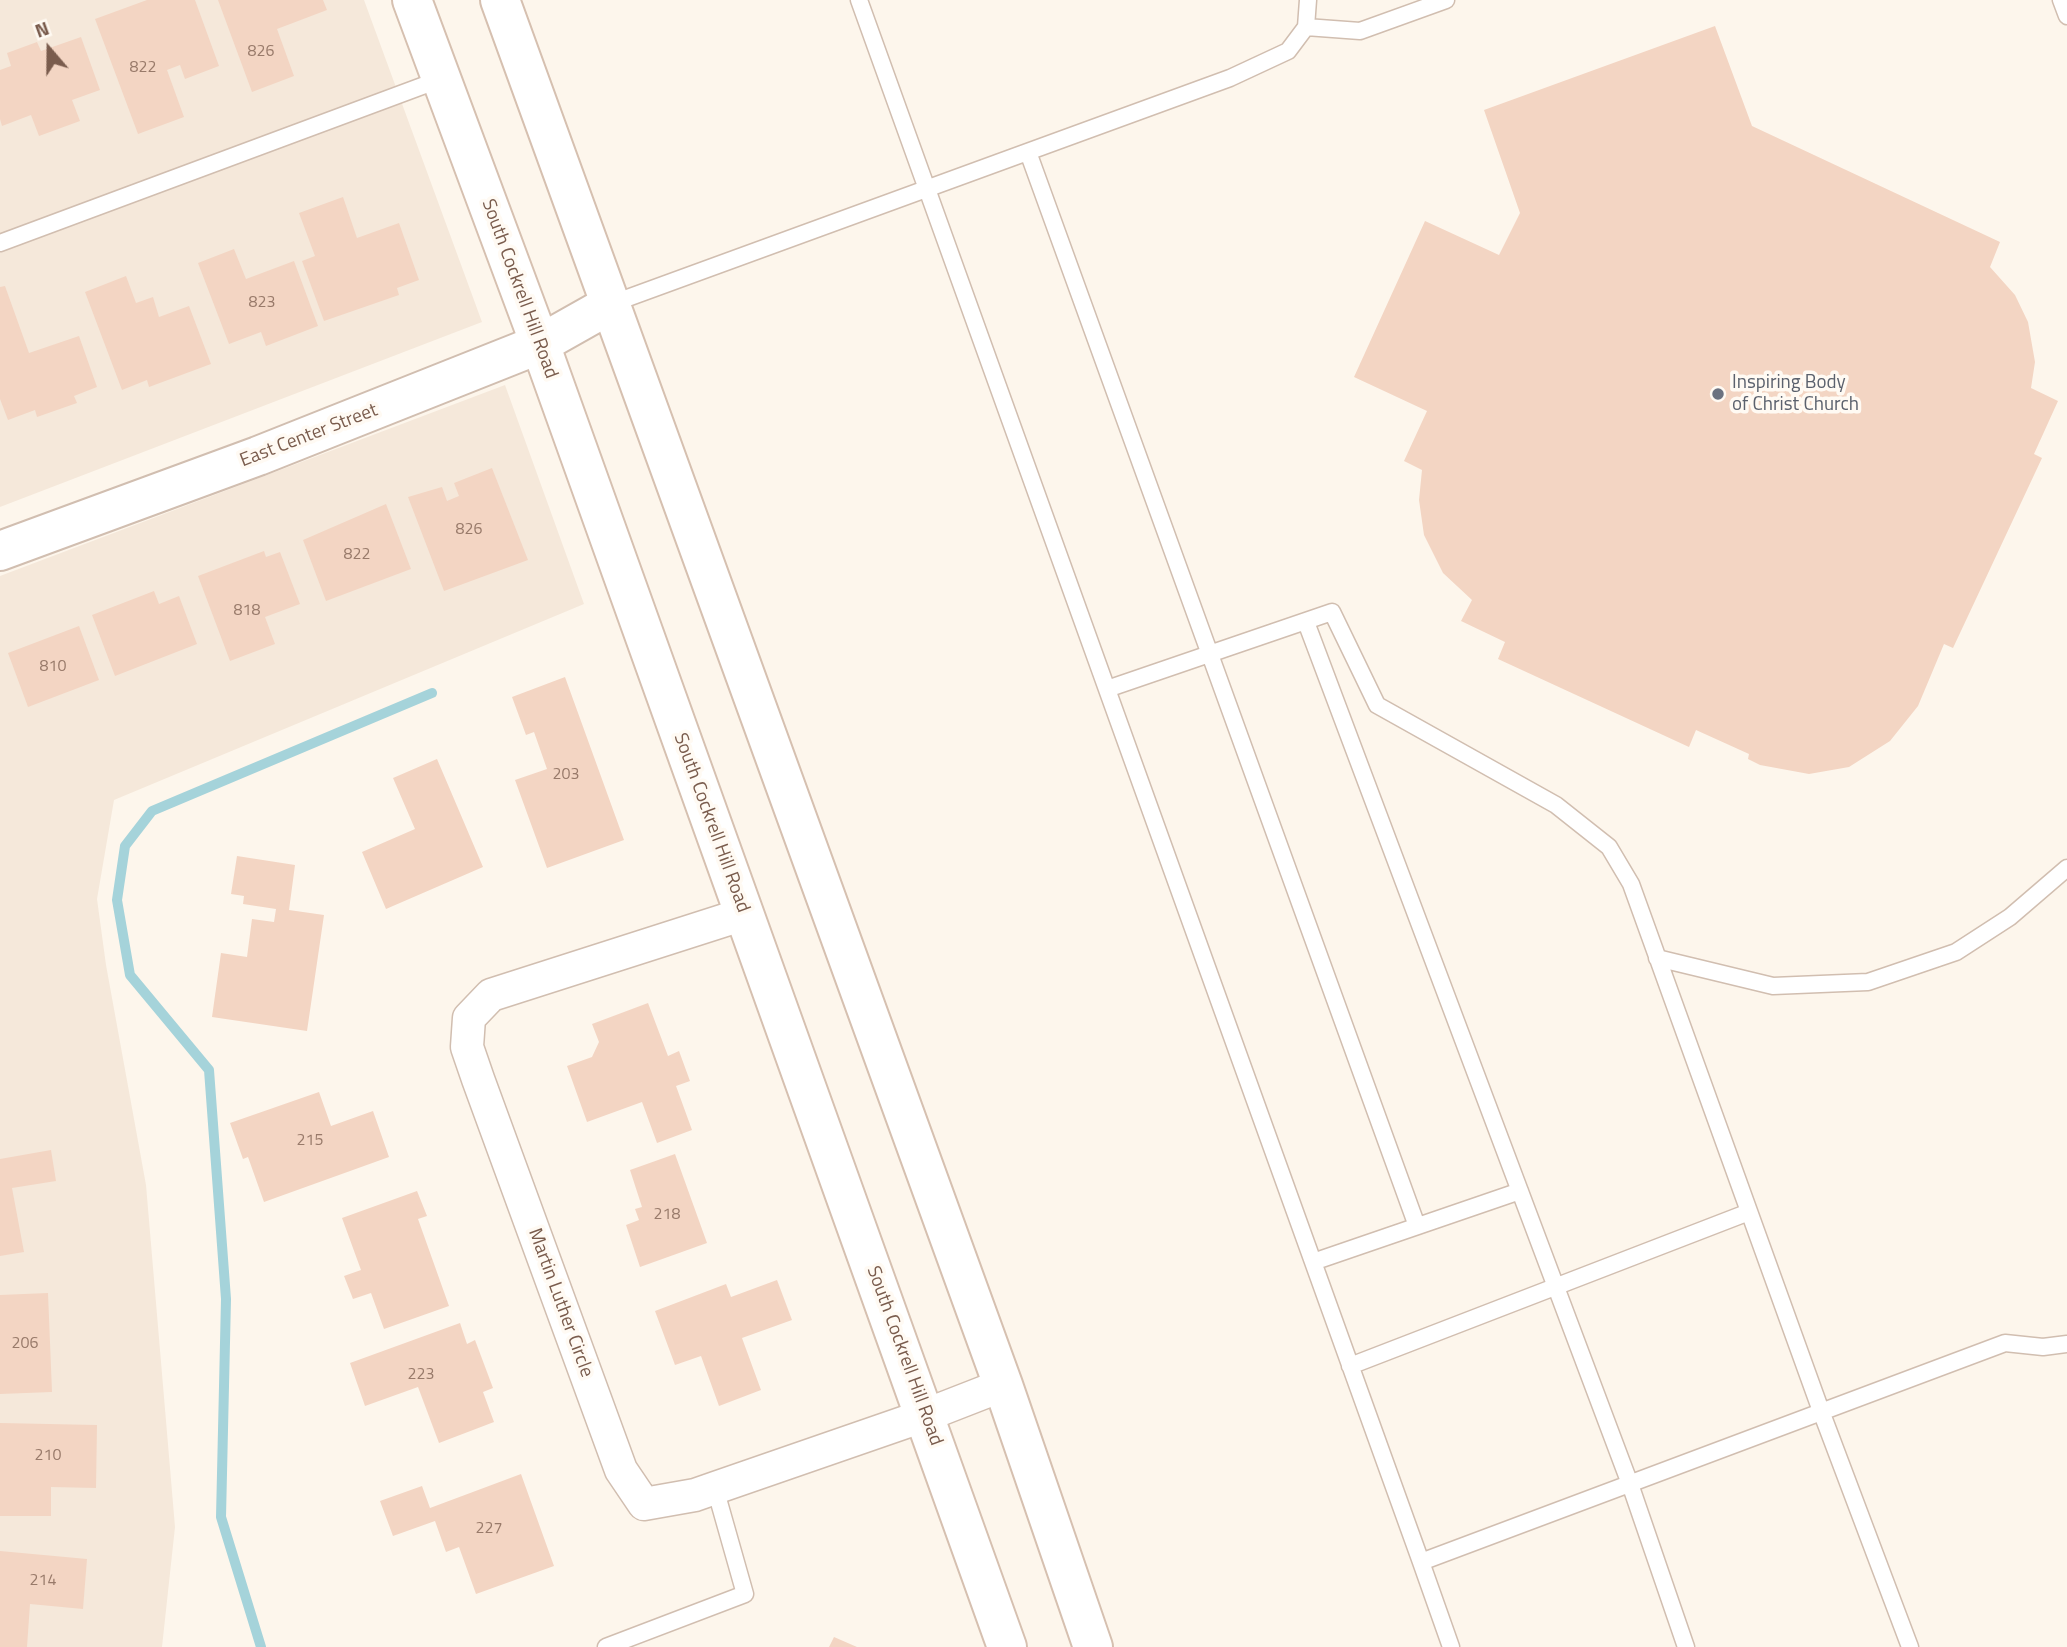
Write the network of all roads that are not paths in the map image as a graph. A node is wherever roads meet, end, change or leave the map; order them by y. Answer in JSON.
{"nodes":[{"id":1,"x":412,"y":0,"type":"edge"},
{"id":2,"x":500,"y":0,"type":"edge"},
{"id":3,"x":859,"y":0,"type":"edge"},
{"id":4,"x":1308,"y":0,"type":"edge"},
{"id":5,"x":1446,"y":0,"type":"edge"},
{"id":6,"x":2061,"y":0,"type":"edge"},
{"id":7,"x":2067,"y":16,"type":"edge"},
{"id":8,"x":1306,"y":27,"type":"junction"},
{"id":9,"x":441,"y":79,"type":"junction"},
{"id":10,"x":1028,"y":152,"type":"junction"},
{"id":11,"x":928,"y":189,"type":"junction"},
{"id":12,"x":0,"y":243,"type":"edge"},
{"id":13,"x":611,"y":304,"type":"junction"},
{"id":14,"x":540,"y":344,"type":"junction"},
{"id":15,"x":0,"y":551,"type":"edge"},
{"id":16,"x":1306,"y":622,"type":"junction"},
{"id":17,"x":1210,"y":655,"type":"junction"},
{"id":18,"x":1107,"y":689,"type":"junction"},
{"id":19,"x":2067,"y":868,"type":"edge"},
{"id":20,"x":744,"y":914,"type":"junction"},
{"id":21,"x":1657,"y":958,"type":"junction"},
{"id":22,"x":1520,"y":1191,"type":"junction"},
{"id":23,"x":1749,"y":1212,"type":"junction"},
{"id":24,"x":1417,"y":1226,"type":"junction"},
{"id":25,"x":1313,"y":1262,"type":"junction"},
{"id":26,"x":1557,"y":1287,"type":"junction"},
{"id":27,"x":2067,"y":1344,"type":"edge"},
{"id":28,"x":1350,"y":1366,"type":"junction"},
{"id":29,"x":1003,"y":1385,"type":"junction"},
{"id":30,"x":1821,"y":1411,"type":"junction"},
{"id":31,"x":926,"y":1415,"type":"junction"},
{"id":32,"x":1630,"y":1483,"type":"junction"},
{"id":33,"x":715,"y":1488,"type":"junction"},
{"id":34,"x":1420,"y":1563,"type":"junction"},
{"id":35,"x":606,"y":1647,"type":"edge"},
{"id":36,"x":1007,"y":1647,"type":"edge"},
{"id":37,"x":1093,"y":1647,"type":"edge"},
{"id":38,"x":1451,"y":1647,"type":"edge"},
{"id":39,"x":1686,"y":1647,"type":"edge"},
{"id":40,"x":1910,"y":1647,"type":"edge"}],
"edges":[{"from":1,"to":9,"type":"main road","name":"South Cockrell Hill Road"},
{"from":2,"to":13,"type":"main road"},
{"from":3,"to":11,"type":"lane"},
{"from":4,"to":8,"type":"lane"},
{"from":5,"to":8,"type":"lane"},
{"from":6,"to":7,"type":"lane"},
{"from":8,"to":10,"type":"lane"},
{"from":9,"to":12,"type":"lane"},
{"from":9,"to":14,"type":"main road","name":"South Cockrell Hill Road"},
{"from":10,"to":11,"type":"lane"},
{"from":10,"to":17,"type":"lane"},
{"from":11,"to":13,"type":"lane"},
{"from":11,"to":18,"type":"lane"},
{"from":13,"to":14,"type":"main road","name":"East Center Street"},
{"from":13,"to":29,"type":"main road"},
{"from":14,"to":15,"type":"main road","name":"East Center Street"},
{"from":14,"to":20,"type":"main road","name":"South Cockrell Hill Road"},
{"from":16,"to":17,"type":"lane"},
{"from":16,"to":21,"type":"lane"},
{"from":16,"to":22,"type":"lane"},
{"from":17,"to":18,"type":"lane"},
{"from":17,"to":24,"type":"lane"},
{"from":18,"to":25,"type":"lane"},
{"from":19,"to":21,"type":"lane"},
{"from":20,"to":31,"type":"main road","name":"South Cockrell Hill Road"},
{"from":20,"to":33,"type":"street","name":"Martin Luther Circle"},
{"from":21,"to":23,"type":"lane"},
{"from":22,"to":24,"type":"lane"},
{"from":22,"to":26,"type":"lane"},
{"from":23,"to":26,"type":"lane"},
{"from":23,"to":30,"type":"lane"},
{"from":24,"to":25,"type":"lane"},
{"from":25,"to":28,"type":"lane"},
{"from":26,"to":28,"type":"lane"},
{"from":26,"to":32,"type":"lane"},
{"from":27,"to":30,"type":"lane"},
{"from":28,"to":34,"type":"lane"},
{"from":29,"to":31,"type":"street","name":"Martin Luther Circle"},
{"from":29,"to":37,"type":"main road"},
{"from":30,"to":32,"type":"lane"},
{"from":30,"to":40,"type":"lane"},
{"from":31,"to":33,"type":"street","name":"Martin Luther Circle"},
{"from":31,"to":36,"type":"main road","name":"South Cockrell Hill Road"},
{"from":32,"to":34,"type":"lane"},
{"from":32,"to":39,"type":"lane"},
{"from":33,"to":35,"type":"lane"},
{"from":34,"to":38,"type":"lane"}]}
